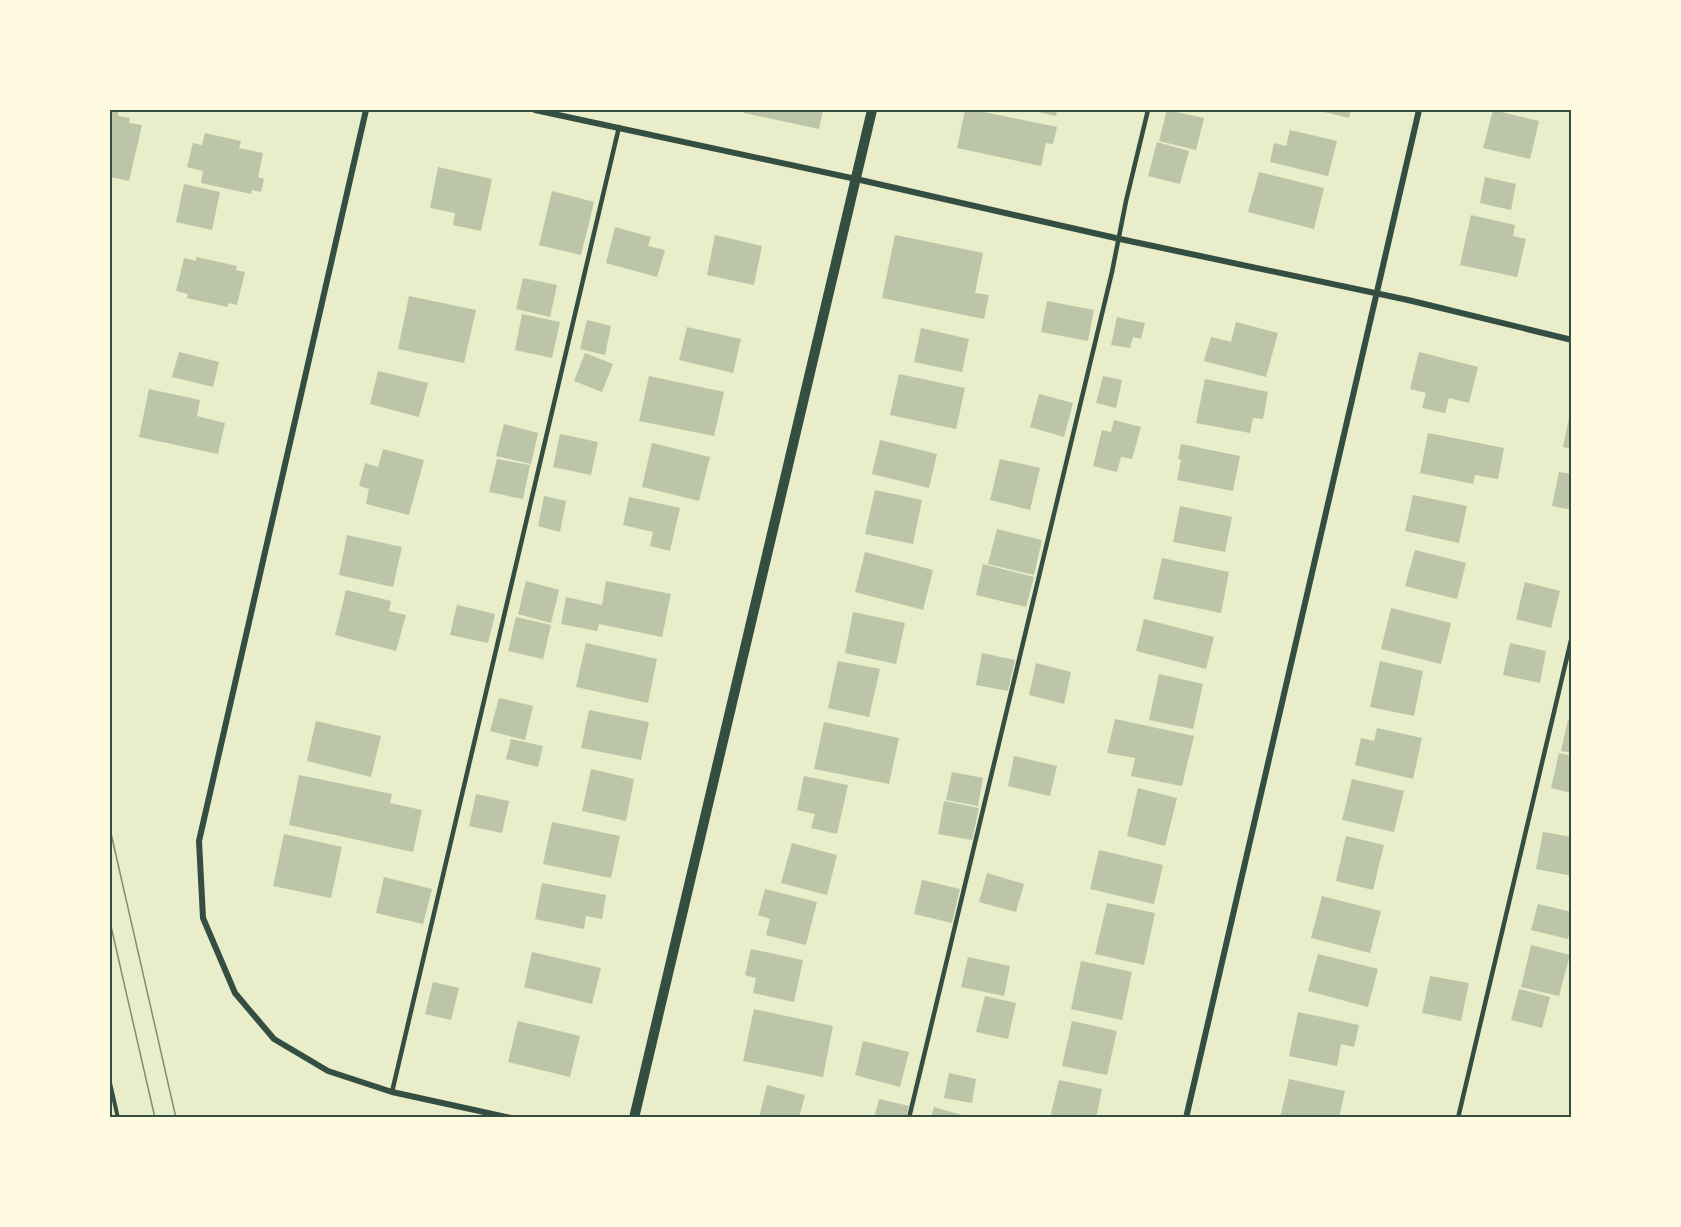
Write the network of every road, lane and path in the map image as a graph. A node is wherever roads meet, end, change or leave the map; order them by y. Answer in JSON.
{"nodes":[{"id":1,"x":366,"y":110,"type":"edge"},
{"id":2,"x":534,"y":110,"type":"edge"},
{"id":3,"x":872,"y":110,"type":"edge"},
{"id":4,"x":1148,"y":110,"type":"edge"},
{"id":5,"x":1419,"y":110,"type":"edge"},
{"id":6,"x":619,"y":128,"type":"junction"},
{"id":7,"x":856,"y":179,"type":"junction"},
{"id":8,"x":1120,"y":238,"type":"junction"},
{"id":9,"x":1376,"y":293,"type":"junction"},
{"id":10,"x":1572,"y":340,"type":"edge"},
{"id":11,"x":1572,"y":636,"type":"edge"},
{"id":12,"x":110,"y":1083,"type":"edge"},
{"id":13,"x":392,"y":1092,"type":"junction"},
{"id":14,"x":118,"y":1118,"type":"edge"},
{"id":15,"x":511,"y":1118,"type":"edge"},
{"id":16,"x":634,"y":1118,"type":"edge"},
{"id":17,"x":909,"y":1118,"type":"edge"},
{"id":18,"x":1186,"y":1118,"type":"edge"},
{"id":19,"x":1458,"y":1118,"type":"edge"}],
"edges":[{"from":1,"to":13,"type":"street"},
{"from":2,"to":6,"type":"street"},
{"from":3,"to":7,"type":"street"},
{"from":4,"to":8,"type":"lane"},
{"from":5,"to":9,"type":"street"},
{"from":6,"to":7,"type":"street"},
{"from":6,"to":13,"type":"lane"},
{"from":7,"to":8,"type":"street"},
{"from":7,"to":16,"type":"street"},
{"from":8,"to":9,"type":"street"},
{"from":8,"to":17,"type":"lane"},
{"from":9,"to":10,"type":"street"},
{"from":9,"to":18,"type":"street"},
{"from":11,"to":19,"type":"lane"},
{"from":12,"to":14,"type":"path"},
{"from":13,"to":15,"type":"street"}]}
